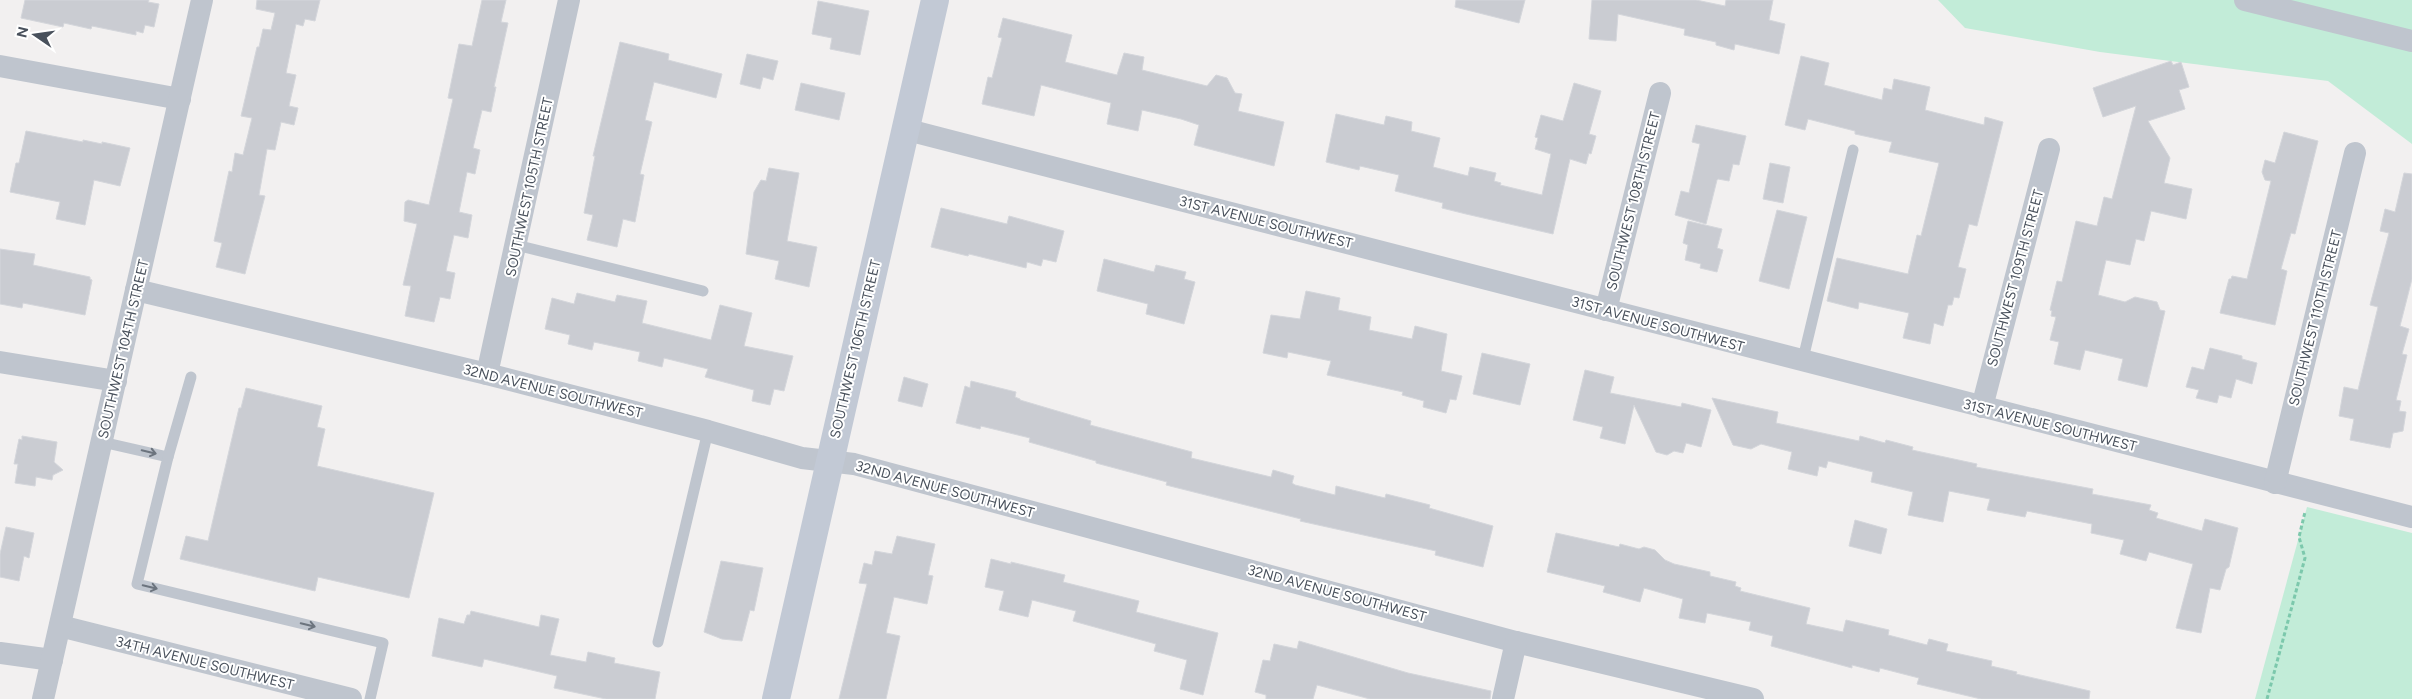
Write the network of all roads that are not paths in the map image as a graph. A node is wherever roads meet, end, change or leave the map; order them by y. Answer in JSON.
{"nodes":[{"id":1,"x":202,"y":0,"type":"edge"},
{"id":2,"x":569,"y":0,"type":"edge"},
{"id":3,"x":935,"y":0,"type":"edge"},
{"id":4,"x":2245,"y":0,"type":"edge"},
{"id":5,"x":2412,"y":41,"type":"edge"},
{"id":6,"x":0,"y":66,"type":"edge"},
{"id":7,"x":1660,"y":92,"type":"dead end"},
{"id":8,"x":180,"y":99,"type":"junction"},
{"id":9,"x":904,"y":129,"type":"junction"},
{"id":10,"x":2049,"y":149,"type":"dead end"},
{"id":11,"x":1853,"y":150,"type":"dead end"},
{"id":12,"x":2356,"y":153,"type":"dead end"},
{"id":13,"x":516,"y":245,"type":"junction"},
{"id":14,"x":136,"y":290,"type":"junction"},
{"id":15,"x":703,"y":291,"type":"dead end"},
{"id":16,"x":1606,"y":310,"type":"junction"},
{"id":17,"x":0,"y":362,"type":"edge"},
{"id":18,"x":1802,"y":363,"type":"junction"},
{"id":19,"x":487,"y":374,"type":"junction"},
{"id":20,"x":191,"y":378,"type":"dead end"},
{"id":21,"x":116,"y":381,"type":"junction"},
{"id":22,"x":1982,"y":407,"type":"junction"},
{"id":23,"x":708,"y":431,"type":"junction"},
{"id":24,"x":102,"y":442,"type":"junction"},
{"id":25,"x":168,"y":457,"type":"junction"},
{"id":26,"x":830,"y":462,"type":"junction"},
{"id":27,"x":2275,"y":483,"type":"junction"},
{"id":28,"x":2412,"y":518,"type":"edge"},
{"id":29,"x":60,"y":626,"type":"junction"},
{"id":30,"x":658,"y":642,"type":"dead end"},
{"id":31,"x":1516,"y":642,"type":"junction"},
{"id":32,"x":0,"y":653,"type":"edge"},
{"id":33,"x":52,"y":660,"type":"junction"},
{"id":34,"x":43,"y":699,"type":"edge"},
{"id":35,"x":351,"y":699,"type":"edge"},
{"id":36,"x":370,"y":699,"type":"edge"},
{"id":37,"x":776,"y":699,"type":"edge"},
{"id":38,"x":1503,"y":699,"type":"edge"},
{"id":39,"x":1752,"y":699,"type":"edge"}],
"edges":[{"from":1,"to":8,"type":"street","name":"SOUTHWEST 104TH STREET"},
{"from":2,"to":13,"type":"street","name":"SOUTHWEST 105TH STREET"},
{"from":3,"to":9,"type":"street","name":"SOUTHWEST 106TH STREET"},
{"from":4,"to":5,"type":"street"},
{"from":6,"to":8,"type":"street"},
{"from":7,"to":16,"type":"street","name":"SOUTHWEST 108TH STREET"},
{"from":8,"to":14,"type":"street","name":"SOUTHWEST 104TH STREET"},
{"from":9,"to":16,"type":"street","name":"31ST AVENUE SOUTHWEST"},
{"from":9,"to":26,"type":"street","name":"SOUTHWEST 106TH STREET"},
{"from":10,"to":22,"type":"street","name":"SOUTHWEST 109TH STREET"},
{"from":11,"to":18,"type":"lane"},
{"from":12,"to":27,"type":"street","name":"SOUTHWEST 110TH STREET"},
{"from":13,"to":15,"type":"lane"},
{"from":13,"to":19,"type":"street","name":"SOUTHWEST 105TH STREET"},
{"from":14,"to":19,"type":"street","name":"32ND AVENUE SOUTHWEST"},
{"from":14,"to":21,"type":"street","name":"SOUTHWEST 104TH STREET"},
{"from":16,"to":18,"type":"street","name":"31ST AVENUE SOUTHWEST"},
{"from":17,"to":21,"type":"street"},
{"from":18,"to":22,"type":"street","name":"31ST AVENUE SOUTHWEST"},
{"from":19,"to":23,"type":"street","name":"32ND AVENUE SOUTHWEST"},
{"from":20,"to":25,"type":"lane"},
{"from":21,"to":24,"type":"street","name":"SOUTHWEST 104TH STREET"},
{"from":22,"to":27,"type":"street","name":"31ST AVENUE SOUTHWEST"},
{"from":23,"to":26,"type":"street","name":"32ND AVENUE SOUTHWEST"},
{"from":23,"to":30,"type":"lane"},
{"from":24,"to":25,"type":"lane","one_way":true},
{"from":24,"to":29,"type":"street","name":"SOUTHWEST 104TH STREET"},
{"from":25,"to":36,"type":"lane","one_way":true},
{"from":26,"to":31,"type":"street","name":"32ND AVENUE SOUTHWEST"},
{"from":26,"to":37,"type":"street","name":"SOUTHWEST 106TH STREET"},
{"from":27,"to":28,"type":"street","name":"31ST AVENUE SOUTHWEST"},
{"from":29,"to":33,"type":"street","name":"SOUTHWEST 104TH STREET"},
{"from":29,"to":35,"type":"street","name":"34TH AVENUE SOUTHWEST"},
{"from":31,"to":38,"type":"street"},
{"from":31,"to":39,"type":"street","name":"32ND AVENUE SOUTHWEST"},
{"from":32,"to":33,"type":"street"},
{"from":33,"to":34,"type":"street","name":"SOUTHWEST 104TH STREET"}]}
